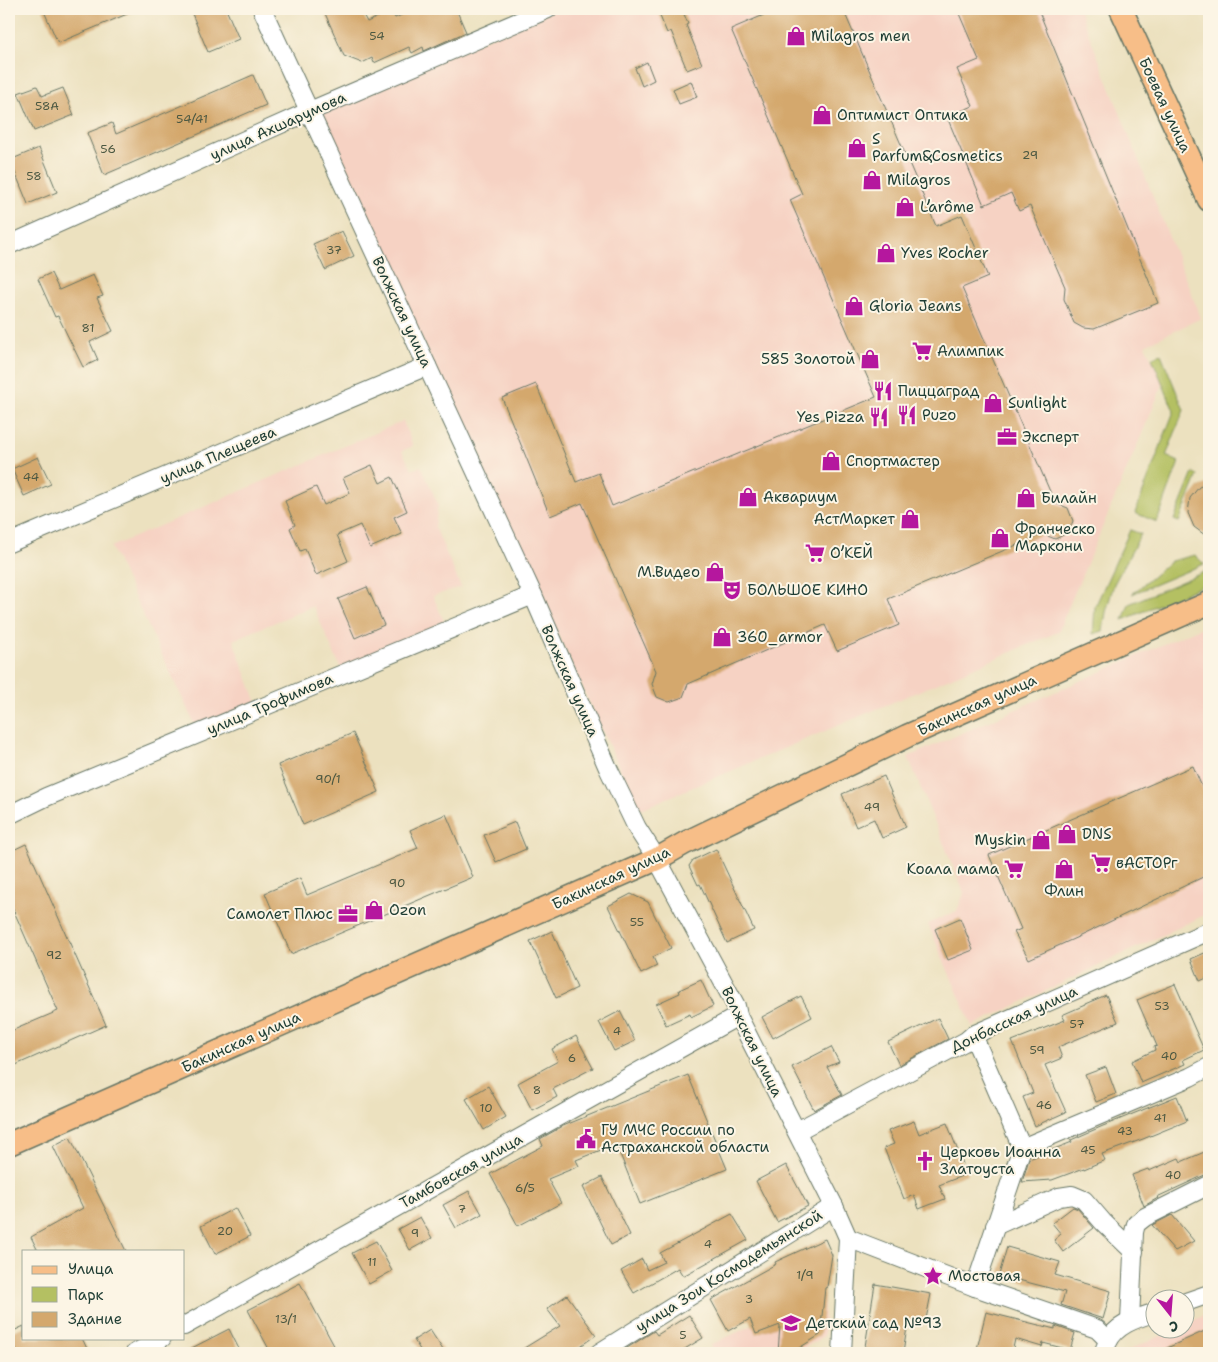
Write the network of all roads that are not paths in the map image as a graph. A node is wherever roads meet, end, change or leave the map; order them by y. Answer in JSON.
{"nodes":[{"id":1,"x":262,"y":9,"type":"edge"},
{"id":2,"x":548,"y":9,"type":"edge"},
{"id":3,"x":1121,"y":9,"type":"edge"},
{"id":4,"x":310,"y":111,"type":"junction"},
{"id":5,"x":1209,"y":200,"type":"edge"},
{"id":6,"x":9,"y":245,"type":"edge"},
{"id":7,"x":427,"y":366,"type":"junction"},
{"id":8,"x":9,"y":544,"type":"edge"},
{"id":9,"x":533,"y":595,"type":"junction"},
{"id":10,"x":1209,"y":603,"type":"edge"},
{"id":11,"x":9,"y":815,"type":"edge"},
{"id":12,"x":657,"y":859,"type":"junction"},
{"id":13,"x":1209,"y":931,"type":"edge"},
{"id":14,"x":738,"y":1016,"type":"junction"},
{"id":15,"x":973,"y":1035,"type":"junction"},
{"id":16,"x":1209,"y":1067,"type":"edge"},
{"id":17,"x":797,"y":1131,"type":"junction"},
{"id":18,"x":9,"y":1144,"type":"edge"},
{"id":19,"x":1022,"y":1148,"type":"junction"},
{"id":20,"x":1209,"y":1185,"type":"edge"},
{"id":21,"x":834,"y":1206,"type":"junction"},
{"id":22,"x":995,"y":1226,"type":"junction"},
{"id":23,"x":848,"y":1238,"type":"junction"},
{"id":24,"x":1134,"y":1252,"type":"junction"},
{"id":25,"x":975,"y":1287,"type":"junction"},
{"id":26,"x":1209,"y":1294,"type":"edge"},
{"id":27,"x":1196,"y":1299,"type":"edge"},
{"id":28,"x":1146,"y":1315,"type":"edge"},
{"id":29,"x":1130,"y":1321,"type":"junction"},
{"id":30,"x":185,"y":1325,"type":"edge"},
{"id":31,"x":158,"y":1340,"type":"edge"},
{"id":32,"x":1106,"y":1347,"type":"edge"},
{"id":33,"x":839,"y":1351,"type":"edge"},
{"id":34,"x":135,"y":1353,"type":"edge"},
{"id":35,"x":599,"y":1353,"type":"edge"}],
"edges":[{"from":1,"to":4,"type":"street","name":"Волжская улица"},
{"from":2,"to":4,"type":"street","name":"улица Ахшарумова"},
{"from":3,"to":5,"type":"main road","name":"Боевая улица"},
{"from":4,"to":6,"type":"street","name":"улица Ахшарумова"},
{"from":4,"to":7,"type":"street","name":"Волжская улица"},
{"from":7,"to":8,"type":"street","name":"улица Плещеева"},
{"from":7,"to":9,"type":"street","name":"Волжская улица"},
{"from":9,"to":11,"type":"street","name":"улица Трофимова"},
{"from":9,"to":12,"type":"street","name":"Волжская улица"},
{"from":10,"to":12,"type":"main road","name":"Бакинская улица"},
{"from":12,"to":14,"type":"street","name":"Волжская улица"},
{"from":12,"to":18,"type":"main road","name":"Бакинская улица"},
{"from":13,"to":15,"type":"street","name":"Донбасская улица"},
{"from":14,"to":17,"type":"street","name":"Волжская улица"},
{"from":14,"to":30,"type":"street","name":"Тамбовская улица"},
{"from":15,"to":17,"type":"street","name":"Донбасская улица"},
{"from":15,"to":19,"type":"street"},
{"from":16,"to":19,"type":"street"},
{"from":17,"to":21,"type":"street","name":"Волжская улица"},
{"from":19,"to":22,"type":"street"},
{"from":20,"to":24,"type":"street"},
{"from":21,"to":23,"type":"street","name":"Волжская улица"},
{"from":21,"to":35,"type":"street","name":"улица Зои Космодемьянской"},
{"from":22,"to":24,"type":"street"},
{"from":22,"to":25,"type":"street"},
{"from":23,"to":25,"type":"street"},
{"from":23,"to":33,"type":"street","name":"Волжская улица"},
{"from":24,"to":29,"type":"street"},
{"from":25,"to":32,"type":"street"},
{"from":26,"to":27,"type":"street"},
{"from":28,"to":29,"type":"street"},
{"from":29,"to":32,"type":"street"},
{"from":31,"to":34,"type":"street"}]}
